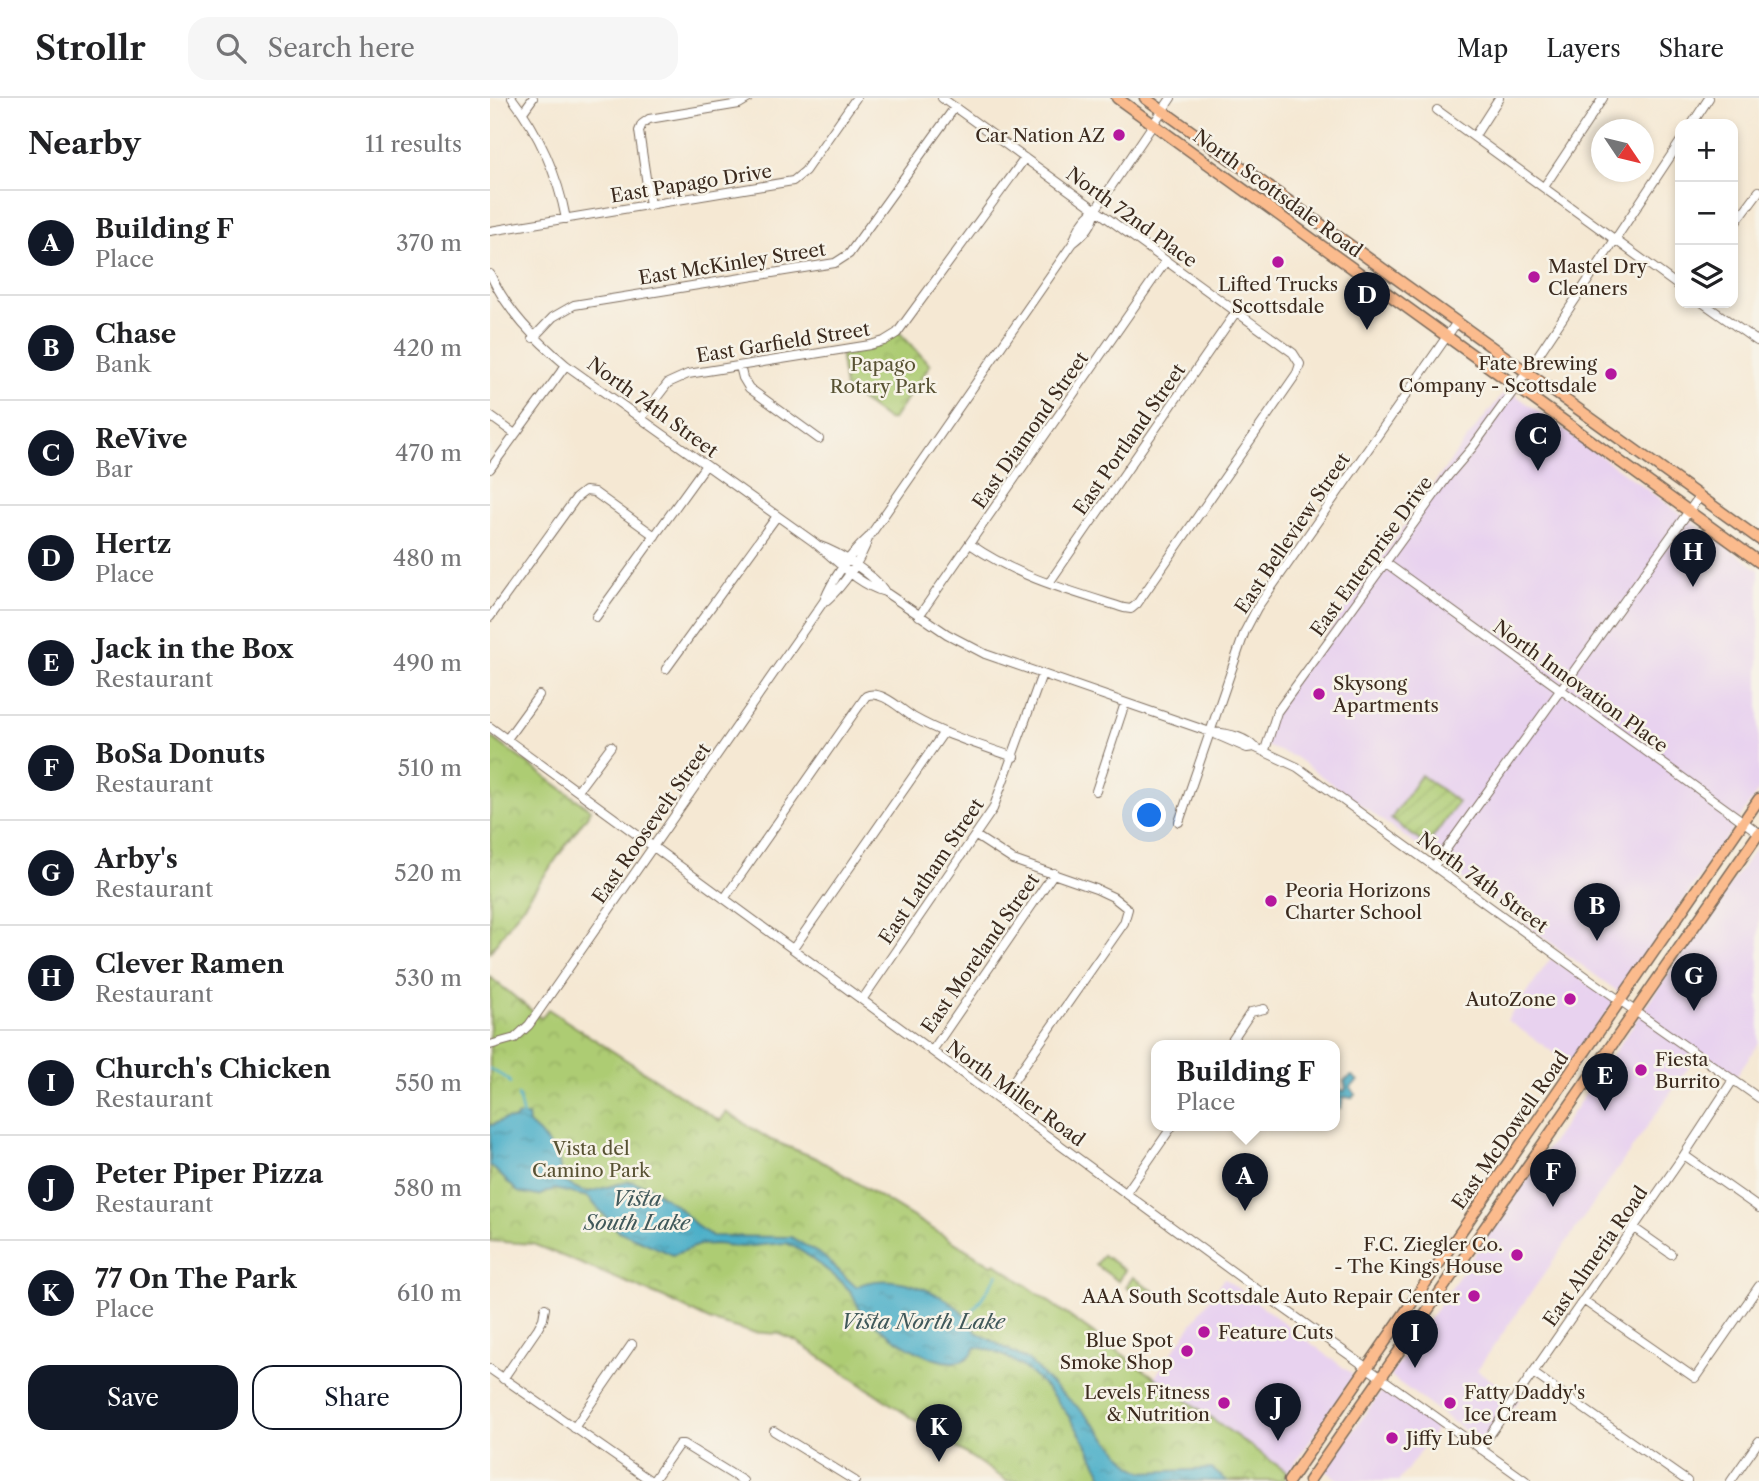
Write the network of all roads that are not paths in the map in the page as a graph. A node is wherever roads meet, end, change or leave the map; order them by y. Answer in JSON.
{"nodes":[{"id":1,"x":512,"y":98,"type":"edge"},
{"id":2,"x":533,"y":98,"type":"edge"},
{"id":3,"x":749,"y":98,"type":"edge"},
{"id":4,"x":856,"y":98,"type":"edge"},
{"id":5,"x":942,"y":98,"type":"edge"},
{"id":6,"x":1117,"y":98,"type":"edge"},
{"id":7,"x":1145,"y":98,"type":"edge"},
{"id":8,"x":1171,"y":98,"type":"edge"},
{"id":9,"x":1499,"y":98,"type":"edge"},
{"id":10,"x":1603,"y":98,"type":"edge"},
{"id":11,"x":1709,"y":98,"type":"edge"},
{"id":12,"x":955,"y":107,"type":"junction"},
{"id":13,"x":1437,"y":110,"type":"dead end"},
{"id":14,"x":1163,"y":111,"type":"junction"},
{"id":15,"x":523,"y":112,"type":"junction"},
{"id":16,"x":1695,"y":119,"type":"edge"},
{"id":17,"x":1154,"y":125,"type":"junction"},
{"id":18,"x":1474,"y":137,"type":"junction"},
{"id":19,"x":1675,"y":150,"type":"edge"},
{"id":20,"x":1025,"y":158,"type":"junction"},
{"id":21,"x":1544,"y":187,"type":"junction"},
{"id":22,"x":1759,"y":191,"type":"edge"},
{"id":23,"x":650,"y":205,"type":"junction"},
{"id":24,"x":1096,"y":209,"type":"junction"},
{"id":25,"x":566,"y":219,"type":"junction"},
{"id":26,"x":1738,"y":219,"type":"edge"},
{"id":27,"x":490,"y":232,"type":"edge"},
{"id":28,"x":1616,"y":240,"type":"junction"},
{"id":29,"x":1166,"y":261,"type":"junction"},
{"id":30,"x":490,"y":274,"type":"edge"},
{"id":31,"x":1675,"y":282,"type":"edge"},
{"id":32,"x":1710,"y":308,"type":"edge"},
{"id":33,"x":1236,"y":312,"type":"junction"},
{"id":34,"x":1457,"y":321,"type":"junction"},
{"id":35,"x":1448,"y":336,"type":"junction"},
{"id":36,"x":533,"y":338,"type":"junction"},
{"id":37,"x":1758,"y":340,"type":"edge"},
{"id":38,"x":566,"y":365,"type":"junction"},
{"id":39,"x":740,"y":366,"type":"junction"},
{"id":40,"x":1527,"y":372,"type":"junction"},
{"id":41,"x":1517,"y":386,"type":"junction"},
{"id":42,"x":490,"y":416,"type":"edge"},
{"id":43,"x":641,"y":418,"type":"junction"},
{"id":44,"x":515,"y":434,"type":"junction"},
{"id":45,"x":819,"y":439,"type":"dead end"},
{"id":46,"x":706,"y":465,"type":"junction"},
{"id":47,"x":490,"y":469,"type":"edge"},
{"id":48,"x":1699,"y":497,"type":"junction"},
{"id":49,"x":1689,"y":511,"type":"junction"},
{"id":50,"x":777,"y":516,"type":"junction"},
{"id":51,"x":655,"y":536,"type":"junction"},
{"id":52,"x":1759,"y":539,"type":"edge"},
{"id":53,"x":970,"y":544,"type":"junction"},
{"id":54,"x":1759,"y":562,"type":"edge"},
{"id":55,"x":1386,"y":564,"type":"junction"},
{"id":56,"x":849,"y":566,"type":"junction"},
{"id":57,"x":1049,"y":583,"type":"junction"},
{"id":58,"x":919,"y":616,"type":"junction"},
{"id":59,"x":490,"y":617,"type":"edge"},
{"id":60,"x":596,"y":617,"type":"dead end"},
{"id":61,"x":666,"y":669,"type":"dead end"},
{"id":62,"x":1042,"y":674,"type":"junction"},
{"id":63,"x":1561,"y":690,"type":"junction"},
{"id":64,"x":539,"y":695,"type":"dead end"},
{"id":65,"x":1125,"y":703,"type":"junction"},
{"id":66,"x":490,"y":727,"type":"edge"},
{"id":67,"x":944,"y":732,"type":"junction"},
{"id":68,"x":1210,"y":732,"type":"junction"},
{"id":69,"x":508,"y":739,"type":"junction"},
{"id":70,"x":611,"y":746,"type":"dead end"},
{"id":71,"x":1265,"y":751,"type":"junction"},
{"id":72,"x":1014,"y":757,"type":"junction"},
{"id":73,"x":578,"y":790,"type":"junction"},
{"id":74,"x":1096,"y":791,"type":"dead end"},
{"id":75,"x":1759,"y":799,"type":"edge"},
{"id":76,"x":1179,"y":822,"type":"dead end"},
{"id":77,"x":1744,"y":822,"type":"junction"},
{"id":78,"x":1759,"y":833,"type":"edge"},
{"id":79,"x":976,"y":836,"type":"junction"},
{"id":80,"x":654,"y":846,"type":"junction"},
{"id":81,"x":1434,"y":866,"type":"junction"},
{"id":82,"x":1054,"y":873,"type":"junction"},
{"id":83,"x":724,"y":899,"type":"junction"},
{"id":84,"x":793,"y":949,"type":"junction"},
{"id":85,"x":862,"y":1000,"type":"junction"},
{"id":86,"x":1620,"y":1001,"type":"junction"},
{"id":87,"x":1264,"y":1009,"type":"dead end"},
{"id":88,"x":1635,"y":1011,"type":"junction"},
{"id":89,"x":1232,"y":1040,"type":"edge"},
{"id":90,"x":490,"y":1045,"type":"edge"},
{"id":91,"x":932,"y":1051,"type":"junction"},
{"id":92,"x":1733,"y":1080,"type":"junction"},
{"id":93,"x":1759,"y":1098,"type":"edge"},
{"id":94,"x":1000,"y":1100,"type":"junction"},
{"id":95,"x":1169,"y":1131,"type":"edge"},
{"id":96,"x":1684,"y":1155,"type":"junction"},
{"id":97,"x":1126,"y":1193,"type":"junction"},
{"id":98,"x":1759,"y":1208,"type":"edge"},
{"id":99,"x":1634,"y":1228,"type":"junction"},
{"id":100,"x":1671,"y":1254,"type":"dead end"},
{"id":101,"x":1759,"y":1286,"type":"edge"},
{"id":102,"x":1583,"y":1300,"type":"junction"},
{"id":103,"x":545,"y":1308,"type":"dead end"},
{"id":104,"x":632,"y":1344,"type":"dead end"},
{"id":105,"x":490,"y":1369,"type":"edge"},
{"id":106,"x":1367,"y":1369,"type":"junction"},
{"id":107,"x":1533,"y":1373,"type":"junction"},
{"id":108,"x":503,"y":1379,"type":"junction"},
{"id":109,"x":1380,"y":1379,"type":"junction"},
{"id":110,"x":574,"y":1428,"type":"junction"},
{"id":111,"x":774,"y":1431,"type":"dead end"},
{"id":112,"x":1759,"y":1441,"type":"edge"},
{"id":113,"x":1480,"y":1449,"type":"junction"},
{"id":114,"x":652,"y":1481,"type":"edge"},
{"id":115,"x":743,"y":1481,"type":"edge"},
{"id":116,"x":855,"y":1481,"type":"edge"},
{"id":117,"x":1289,"y":1481,"type":"edge"},
{"id":118,"x":1309,"y":1481,"type":"edge"},
{"id":119,"x":1526,"y":1481,"type":"edge"},
{"id":120,"x":1688,"y":1481,"type":"edge"},
{"id":121,"x":1731,"y":1481,"type":"edge"}],
"edges":[{"from":1,"to":15,"type":"street"},
{"from":2,"to":15,"type":"street"},
{"from":3,"to":23,"type":"street"},
{"from":4,"to":23,"type":"street","name":"East Papago Drive"},
{"from":5,"to":12,"type":"street","name":"North 72nd Place"},
{"from":6,"to":17,"type":"main road","name":"North Scottsdale Road"},
{"from":7,"to":14,"type":"main road","name":"North Scottsdale Road"},
{"from":8,"to":14,"type":"street","name":"East Roosevelt Street"},
{"from":9,"to":18,"type":"street"},
{"from":10,"to":21,"type":"street"},
{"from":11,"to":16,"type":"street"},
{"from":12,"to":20,"type":"street","name":"North 72nd Place"},
{"from":12,"to":36,"type":"street","name":"East McKinley Street"},
{"from":13,"to":18,"type":"street"},
{"from":14,"to":17,"type":"street","name":"East Roosevelt Street"},
{"from":14,"to":34,"type":"main road","name":"North Scottsdale Road"},
{"from":15,"to":25,"type":"street"},
{"from":17,"to":24,"type":"street","name":"East Roosevelt Street"},
{"from":17,"to":35,"type":"main road","name":"North Scottsdale Road"},
{"from":18,"to":21,"type":"street"},
{"from":19,"to":28,"type":"street"},
{"from":20,"to":24,"type":"street","name":"North 72nd Place"},
{"from":20,"to":39,"type":"street","name":"East Garfield Street"},
{"from":21,"to":28,"type":"street"},
{"from":22,"to":26,"type":"street"},
{"from":23,"to":25,"type":"street","name":"East Papago Drive"},
{"from":24,"to":29,"type":"street","name":"North 72nd Place"},
{"from":24,"to":56,"type":"street","name":"East Roosevelt Street"},
{"from":25,"to":27,"type":"street","name":"East Papago Drive"},
{"from":28,"to":31,"type":"street"},
{"from":28,"to":40,"type":"street"},
{"from":29,"to":33,"type":"street","name":"North 72nd Place"},
{"from":29,"to":53,"type":"street","name":"East Diamond Street"},
{"from":30,"to":36,"type":"street","name":"North 74th Street"},
{"from":32,"to":37,"type":"street"},
{"from":33,"to":57,"type":"street","name":"East Portland Street"},
{"from":33,"to":57,"type":"street","name":"North 72nd Place"},
{"from":34,"to":35,"type":"street","name":"East Belleview Street"},
{"from":34,"to":40,"type":"main road","name":"North Scottsdale Road"},
{"from":35,"to":41,"type":"main road","name":"North Scottsdale Road"},
{"from":35,"to":68,"type":"street","name":"East Belleview Street"},
{"from":36,"to":38,"type":"street","name":"North 74th Street"},
{"from":38,"to":43,"type":"street","name":"North 74th Street"},
{"from":38,"to":44,"type":"street"},
{"from":39,"to":43,"type":"street","name":"East Garfield Street"},
{"from":39,"to":45,"type":"street"},
{"from":40,"to":41,"type":"street"},
{"from":40,"to":48,"type":"main road","name":"North Scottsdale Road"},
{"from":41,"to":49,"type":"main road","name":"North Scottsdale Road"},
{"from":41,"to":55,"type":"street","name":"East Enterprise Drive"},
{"from":42,"to":44,"type":"street"},
{"from":43,"to":46,"type":"street","name":"North 74th Street"},
{"from":44,"to":47,"type":"street"},
{"from":46,"to":50,"type":"street","name":"North 74th Street"},
{"from":46,"to":51,"type":"street"},
{"from":48,"to":49,"type":"street"},
{"from":48,"to":52,"type":"main road","name":"North Scottsdale Road"},
{"from":49,"to":54,"type":"main road","name":"North Scottsdale Road"},
{"from":49,"to":63,"type":"street"},
{"from":50,"to":56,"type":"street","name":"North 74th Street"},
{"from":50,"to":61,"type":"street"},
{"from":51,"to":59,"type":"street"},
{"from":51,"to":60,"type":"street"},
{"from":53,"to":57,"type":"street"},
{"from":53,"to":58,"type":"street","name":"East Diamond Street"},
{"from":55,"to":63,"type":"street","name":"North Innovation Place"},
{"from":55,"to":71,"type":"street","name":"East Enterprise Drive"},
{"from":56,"to":58,"type":"street","name":"North 74th Street"},
{"from":56,"to":80,"type":"street","name":"East Roosevelt Street"},
{"from":58,"to":62,"type":"street","name":"North 74th Street"},
{"from":62,"to":65,"type":"street","name":"North 74th Street"},
{"from":62,"to":72,"type":"street","name":"East Latham Street"},
{"from":63,"to":77,"type":"street","name":"North Innovation Place"},
{"from":63,"to":81,"type":"street"},
{"from":64,"to":69,"type":"street"},
{"from":65,"to":68,"type":"street","name":"North 74th Street"},
{"from":65,"to":74,"type":"street"},
{"from":66,"to":69,"type":"street","name":"North Miller Road"},
{"from":67,"to":72,"type":"street"},
{"from":67,"to":83,"type":"street"},
{"from":67,"to":84,"type":"street"},
{"from":68,"to":71,"type":"street","name":"North 74th Street"},
{"from":68,"to":76,"type":"street","name":"East Belleview Street"},
{"from":69,"to":73,"type":"street","name":"North Miller Road"},
{"from":70,"to":73,"type":"street"},
{"from":71,"to":81,"type":"street","name":"North 74th Street"},
{"from":72,"to":79,"type":"street","name":"East Latham Street"},
{"from":73,"to":80,"type":"street","name":"North Miller Road"},
{"from":75,"to":77,"type":"main road","name":"East McDowell Road"},
{"from":77,"to":78,"type":"street","name":"North Innovation Place"},
{"from":77,"to":86,"type":"main road","name":"East McDowell Road"},
{"from":78,"to":88,"type":"main road","name":"East McDowell Road"},
{"from":79,"to":82,"type":"street"},
{"from":79,"to":85,"type":"street","name":"East Latham Street"},
{"from":80,"to":83,"type":"street","name":"North Miller Road"},
{"from":80,"to":90,"type":"street","name":"East Roosevelt Street"},
{"from":81,"to":86,"type":"street","name":"North 74th Street"},
{"from":82,"to":91,"type":"street","name":"East Moreland Street"},
{"from":82,"to":94,"type":"street"},
{"from":83,"to":84,"type":"street","name":"North Miller Road"},
{"from":84,"to":85,"type":"street","name":"North Miller Road"},
{"from":85,"to":91,"type":"street","name":"North Miller Road"},
{"from":86,"to":88,"type":"street","name":"North 74th Street"},
{"from":86,"to":106,"type":"main road","name":"East McDowell Road"},
{"from":87,"to":89,"type":"street"},
{"from":88,"to":92,"type":"street","name":"North 74th Street"},
{"from":88,"to":109,"type":"main road","name":"East McDowell Road"},
{"from":91,"to":94,"type":"street","name":"North Miller Road"},
{"from":92,"to":93,"type":"street","name":"North 74th Street"},
{"from":92,"to":96,"type":"street","name":"East Almeria Road"},
{"from":94,"to":97,"type":"street","name":"North Miller Road"},
{"from":95,"to":97,"type":"street"},
{"from":96,"to":98,"type":"street"},
{"from":96,"to":99,"type":"street","name":"East Almeria Road"},
{"from":97,"to":106,"type":"street","name":"North Miller Road"},
{"from":99,"to":100,"type":"street"},
{"from":99,"to":102,"type":"street","name":"East Almeria Road"},
{"from":101,"to":102,"type":"street"},
{"from":102,"to":107,"type":"street","name":"East Almeria Road"},
{"from":103,"to":108,"type":"street"},
{"from":104,"to":110,"type":"street"},
{"from":105,"to":108,"type":"street"},
{"from":106,"to":109,"type":"street","name":"North Miller Road"},
{"from":106,"to":117,"type":"main road","name":"East McDowell Road"},
{"from":107,"to":113,"type":"street","name":"East Almeria Road"},
{"from":107,"to":120,"type":"street"},
{"from":108,"to":110,"type":"street"},
{"from":109,"to":113,"type":"street","name":"North Miller Road"},
{"from":109,"to":118,"type":"main road","name":"East McDowell Road"},
{"from":110,"to":114,"type":"street"},
{"from":111,"to":116,"type":"street"},
{"from":112,"to":121,"type":"street"},
{"from":113,"to":119,"type":"street","name":"North Miller Road"},
{"from":114,"to":115,"type":"street"}]}
